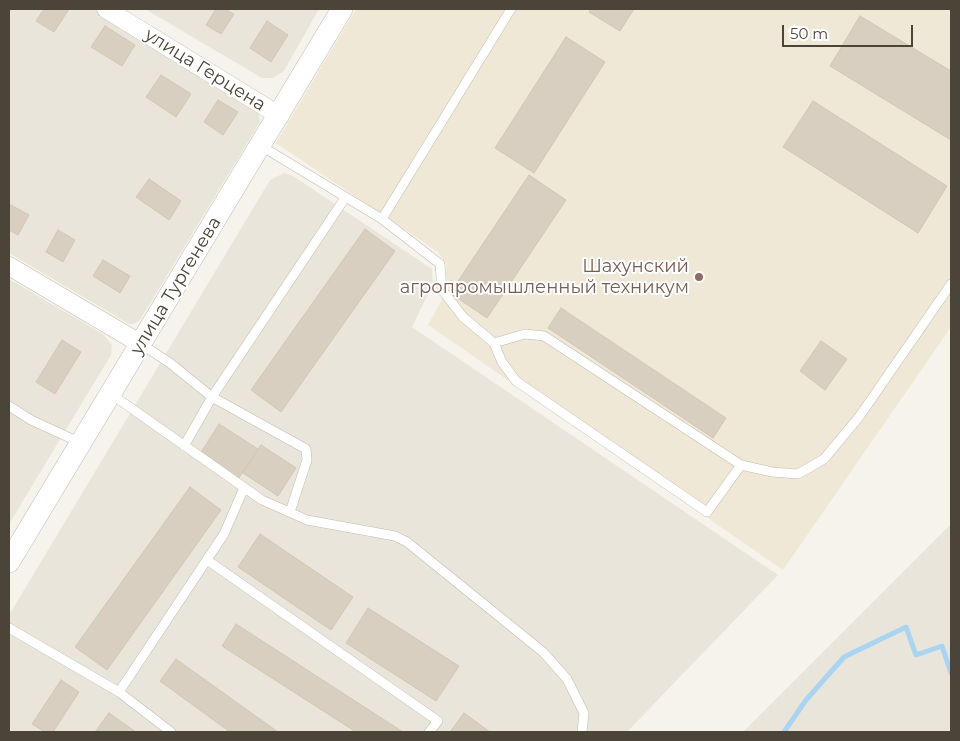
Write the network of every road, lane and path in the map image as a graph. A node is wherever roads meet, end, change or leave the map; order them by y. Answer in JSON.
{"nodes":[{"id":1,"x":106,"y":9,"type":"edge"},
{"id":2,"x":342,"y":9,"type":"edge"},
{"id":3,"x":512,"y":9,"type":"edge"},
{"id":4,"x":280,"y":116,"type":"junction"},
{"id":5,"x":261,"y":146,"type":"junction"},
{"id":6,"x":345,"y":198,"type":"junction"},
{"id":7,"x":382,"y":219,"type":"junction"},
{"id":8,"x":9,"y":266,"type":"edge"},
{"id":9,"x":951,"y":284,"type":"edge"},
{"id":10,"x":494,"y":343,"type":"junction"},
{"id":11,"x":141,"y":344,"type":"junction"},
{"id":12,"x":111,"y":394,"type":"junction"},
{"id":13,"x":212,"y":397,"type":"junction"},
{"id":14,"x":9,"y":406,"type":"edge"},
{"id":15,"x":81,"y":443,"type":"junction"},
{"id":16,"x":184,"y":446,"type":"junction"},
{"id":17,"x":741,"y":465,"type":"junction"},
{"id":18,"x":244,"y":488,"type":"junction"},
{"id":19,"x":290,"y":512,"type":"junction"},
{"id":20,"x":207,"y":560,"type":"junction"},
{"id":21,"x":9,"y":562,"type":"edge"},
{"id":22,"x":9,"y":628,"type":"edge"},
{"id":23,"x":118,"y":692,"type":"junction"},
{"id":24,"x":170,"y":732,"type":"edge"},
{"id":25,"x":430,"y":732,"type":"edge"},
{"id":26,"x":582,"y":732,"type":"edge"}],
"edges":[{"from":1,"to":4,"type":"street","name":"улица Герцена"},
{"from":2,"to":4,"type":"street","name":"улица Тургенева"},
{"from":3,"to":7,"type":"lane"},
{"from":4,"to":5,"type":"street","name":"улица Тургенева"},
{"from":5,"to":6,"type":"lane"},
{"from":5,"to":11,"type":"street","name":"улица Тургенева"},
{"from":6,"to":7,"type":"lane"},
{"from":6,"to":13,"type":"lane"},
{"from":7,"to":10,"type":"lane"},
{"from":8,"to":11,"type":"street"},
{"from":9,"to":17,"type":"lane"},
{"from":10,"to":17,"type":"lane"},
{"from":10,"to":17,"type":"lane"},
{"from":11,"to":12,"type":"street","name":"улица Тургенева"},
{"from":11,"to":13,"type":"lane"},
{"from":12,"to":15,"type":"street","name":"улица Тургенева"},
{"from":12,"to":16,"type":"lane"},
{"from":13,"to":16,"type":"lane"},
{"from":13,"to":19,"type":"lane"},
{"from":14,"to":15,"type":"lane"},
{"from":15,"to":21,"type":"street","name":"улица Тургенева"},
{"from":16,"to":18,"type":"lane"},
{"from":18,"to":19,"type":"lane"},
{"from":18,"to":20,"type":"lane"},
{"from":19,"to":26,"type":"lane"},
{"from":20,"to":23,"type":"lane"},
{"from":20,"to":25,"type":"lane"},
{"from":22,"to":23,"type":"lane"},
{"from":23,"to":24,"type":"lane"}]}
